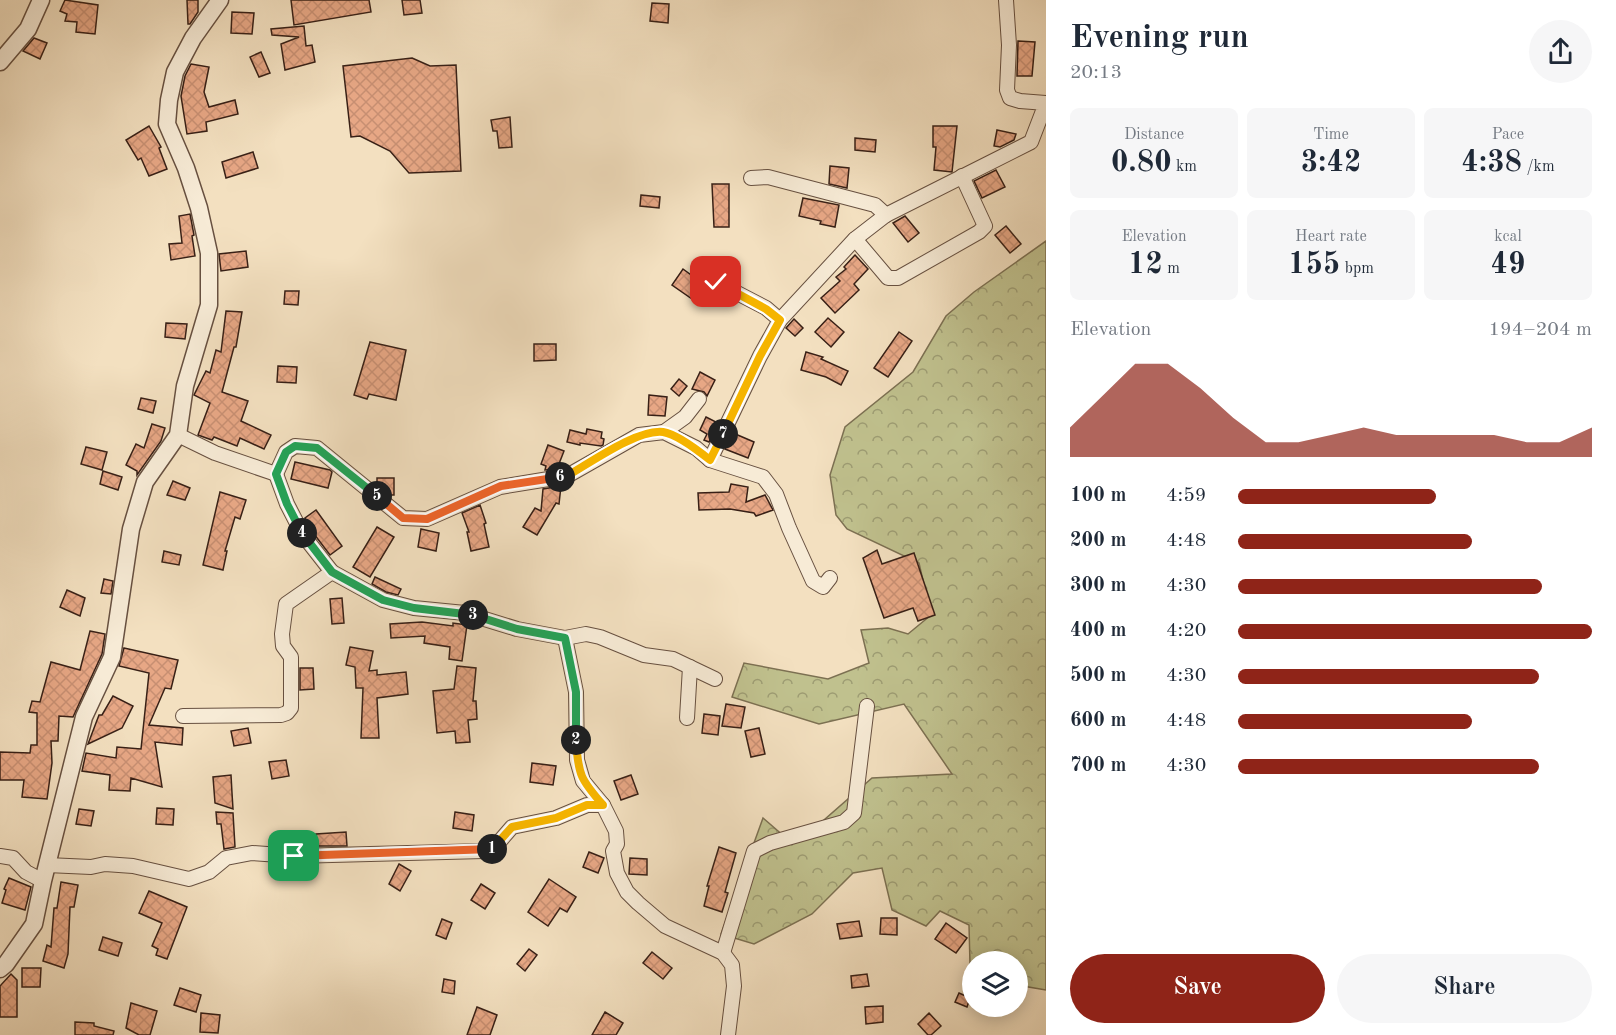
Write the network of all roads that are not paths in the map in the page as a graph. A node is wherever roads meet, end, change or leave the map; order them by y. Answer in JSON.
{"nodes":[{"id":1,"x":41,"y":0,"type":"edge"},
{"id":2,"x":220,"y":0,"type":"edge"},
{"id":3,"x":1006,"y":0,"type":"edge"},
{"id":4,"x":0,"y":62,"type":"edge"},
{"id":5,"x":1046,"y":103,"type":"edge"},
{"id":6,"x":962,"y":176,"type":"junction"},
{"id":7,"x":752,"y":178,"type":"dead end"},
{"id":8,"x":886,"y":215,"type":"junction"},
{"id":9,"x":855,"y":239,"type":"junction"},
{"id":10,"x":716,"y":282,"type":"dead end"},
{"id":11,"x":780,"y":320,"type":"junction"},
{"id":12,"x":699,"y":399,"type":"dead end"},
{"id":13,"x":664,"y":432,"type":"junction"},
{"id":14,"x":178,"y":435,"type":"junction"},
{"id":15,"x":710,"y":460,"type":"junction"},
{"id":16,"x":276,"y":474,"type":"junction"},
{"id":17,"x":332,"y":572,"type":"junction"},
{"id":18,"x":830,"y":578,"type":"dead end"},
{"id":19,"x":565,"y":638,"type":"junction"},
{"id":20,"x":690,"y":667,"type":"junction"},
{"id":21,"x":715,"y":679,"type":"dead end"},
{"id":22,"x":867,"y":706,"type":"dead end"},
{"id":23,"x":183,"y":716,"type":"dead end"},
{"id":24,"x":687,"y":718,"type":"dead end"},
{"id":25,"x":603,"y":805,"type":"junction"},
{"id":26,"x":0,"y":856,"type":"edge"},
{"id":27,"x":45,"y":873,"type":"junction"},
{"id":28,"x":723,"y":953,"type":"junction"},
{"id":29,"x":0,"y":969,"type":"edge"},
{"id":30,"x":728,"y":1035,"type":"edge"}],
"edges":[{"from":1,"to":4,"type":"street"},
{"from":2,"to":14,"type":"street"},
{"from":3,"to":5,"type":"street"},
{"from":5,"to":6,"type":"street"},
{"from":6,"to":8,"type":"street"},
{"from":6,"to":9,"type":"street"},
{"from":7,"to":8,"type":"street"},
{"from":8,"to":9,"type":"street"},
{"from":9,"to":11,"type":"street"},
{"from":10,"to":11,"type":"street"},
{"from":11,"to":15,"type":"street"},
{"from":12,"to":13,"type":"street"},
{"from":13,"to":15,"type":"street"},
{"from":13,"to":16,"type":"street"},
{"from":14,"to":16,"type":"street"},
{"from":14,"to":27,"type":"street"},
{"from":15,"to":18,"type":"street"},
{"from":16,"to":17,"type":"street"},
{"from":17,"to":19,"type":"street"},
{"from":17,"to":23,"type":"street"},
{"from":19,"to":20,"type":"street"},
{"from":19,"to":25,"type":"street"},
{"from":20,"to":21,"type":"street"},
{"from":20,"to":24,"type":"street"},
{"from":22,"to":28,"type":"street"},
{"from":25,"to":27,"type":"street"},
{"from":25,"to":28,"type":"street"},
{"from":26,"to":27,"type":"street"},
{"from":27,"to":29,"type":"street"},
{"from":28,"to":30,"type":"street"}]}
